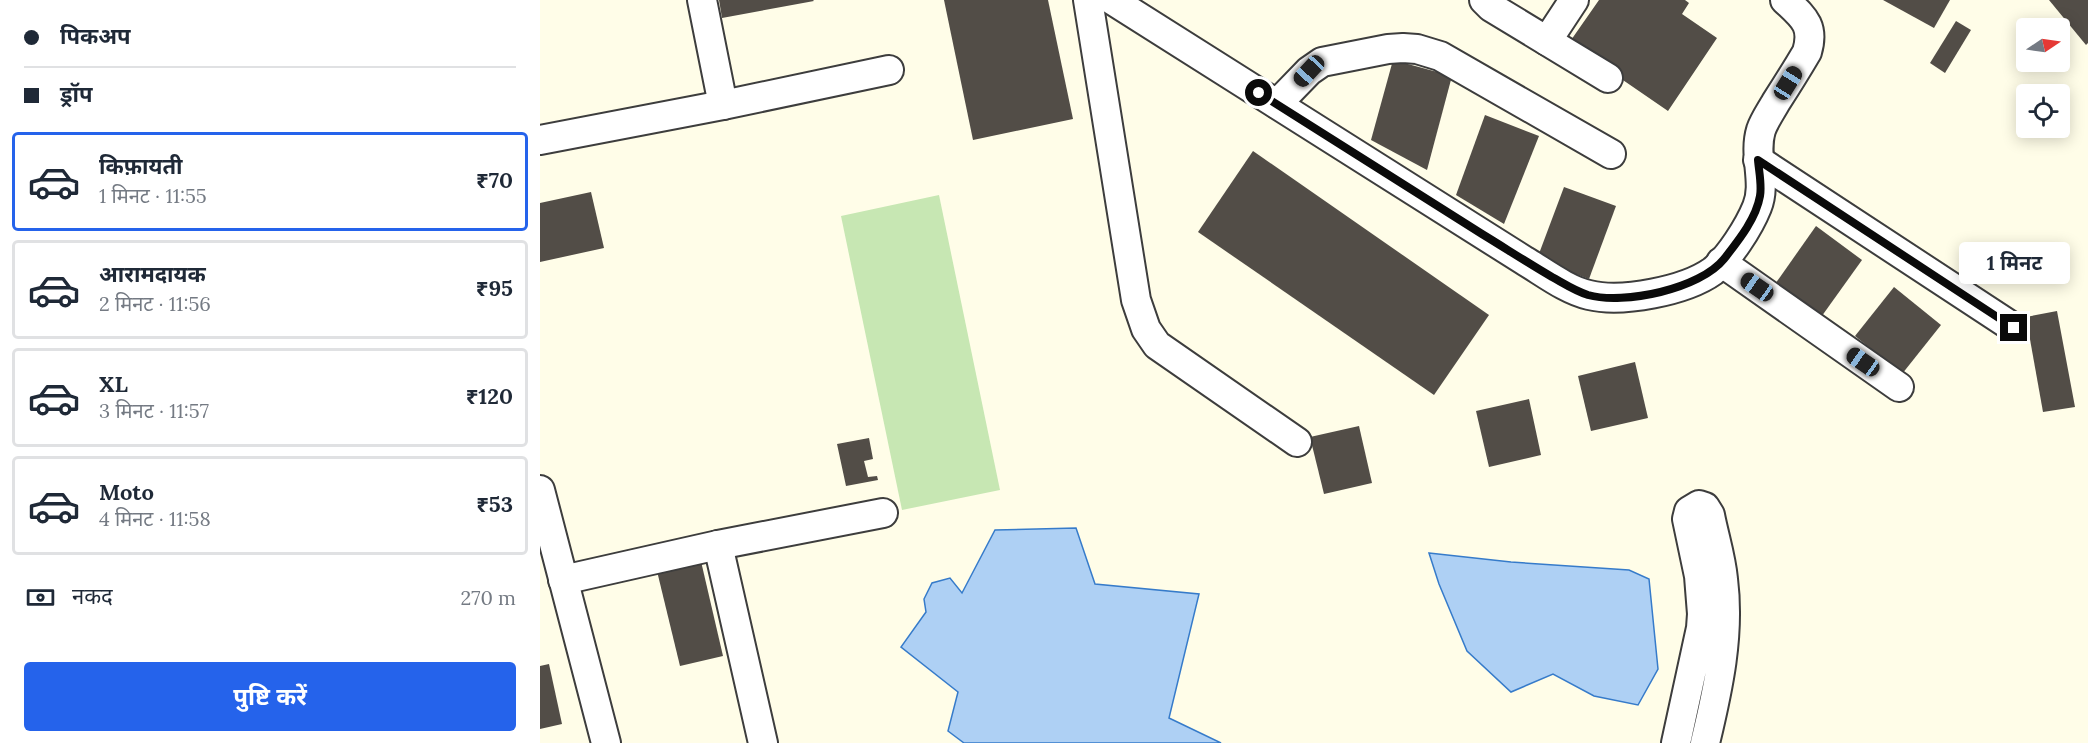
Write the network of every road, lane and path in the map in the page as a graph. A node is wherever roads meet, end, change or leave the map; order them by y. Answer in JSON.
{"nodes":[{"id":1,"x":702,"y":0,"type":"edge"},
{"id":2,"x":1088,"y":0,"type":"edge"},
{"id":3,"x":1112,"y":0,"type":"edge"},
{"id":4,"x":1484,"y":0,"type":"edge"},
{"id":5,"x":1574,"y":0,"type":"edge"},
{"id":6,"x":1785,"y":0,"type":"edge"},
{"id":7,"x":1547,"y":41,"type":"junction"},
{"id":8,"x":889,"y":70,"type":"dead end"},
{"id":9,"x":1608,"y":78,"type":"dead end"},
{"id":10,"x":1277,"y":104,"type":"junction"},
{"id":11,"x":723,"y":105,"type":"junction"},
{"id":12,"x":540,"y":140,"type":"edge"},
{"id":13,"x":1611,"y":154,"type":"dead end"},
{"id":14,"x":1758,"y":160,"type":"junction"},
{"id":15,"x":1721,"y":262,"type":"junction"},
{"id":16,"x":2014,"y":328,"type":"dead end"},
{"id":17,"x":1899,"y":387,"type":"dead end"},
{"id":18,"x":1297,"y":441,"type":"dead end"},
{"id":19,"x":540,"y":490,"type":"edge"},
{"id":20,"x":883,"y":513,"type":"dead end"},
{"id":21,"x":718,"y":545,"type":"junction"},
{"id":22,"x":563,"y":580,"type":"junction"},
{"id":23,"x":606,"y":743,"type":"edge"},
{"id":24,"x":763,"y":743,"type":"edge"},
{"id":25,"x":1676,"y":743,"type":"edge"},
{"id":26,"x":1705,"y":743,"type":"edge"}],
"edges":[{"from":1,"to":11,"type":"street"},
{"from":2,"to":18,"type":"street"},
{"from":3,"to":10,"type":"street"},
{"from":4,"to":7,"type":"street"},
{"from":5,"to":7,"type":"street"},
{"from":6,"to":14,"type":"street"},
{"from":7,"to":9,"type":"street"},
{"from":8,"to":11,"type":"street"},
{"from":10,"to":13,"type":"street"},
{"from":10,"to":15,"type":"street"},
{"from":11,"to":12,"type":"street"},
{"from":14,"to":15,"type":"street"},
{"from":14,"to":16,"type":"street"},
{"from":15,"to":17,"type":"street"},
{"from":19,"to":22,"type":"street"},
{"from":20,"to":21,"type":"street"},
{"from":21,"to":22,"type":"street"},
{"from":21,"to":24,"type":"street"},
{"from":22,"to":23,"type":"street"},
{"from":25,"to":26,"type":"street"}]}
